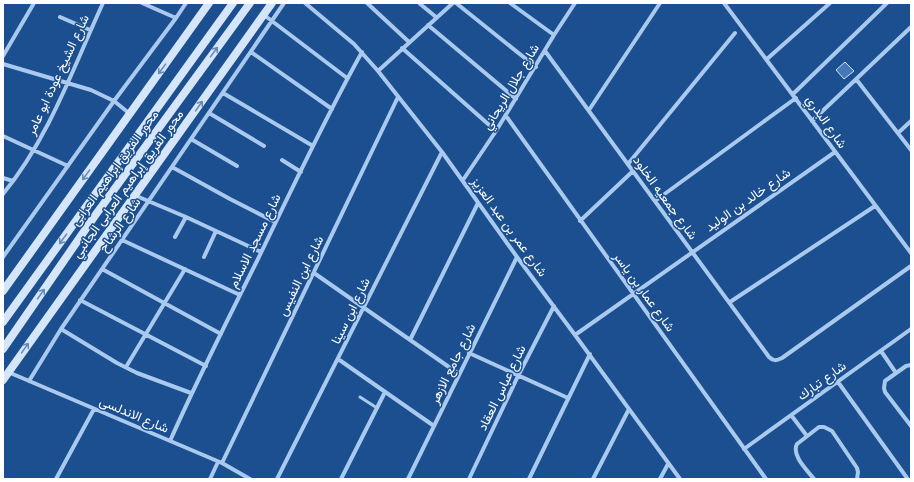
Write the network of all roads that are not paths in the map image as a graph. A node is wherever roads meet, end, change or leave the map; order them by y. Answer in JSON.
{"nodes":[{"id":1,"x":34,"y":3,"type":"edge"},
{"id":2,"x":103,"y":3,"type":"edge"},
{"id":3,"x":142,"y":3,"type":"edge"},
{"id":4,"x":186,"y":3,"type":"edge"},
{"id":5,"x":209,"y":3,"type":"edge"},
{"id":6,"x":215,"y":3,"type":"edge"},
{"id":7,"x":233,"y":3,"type":"edge"},
{"id":8,"x":250,"y":3,"type":"edge"},
{"id":9,"x":272,"y":3,"type":"edge"},
{"id":10,"x":284,"y":3,"type":"edge"},
{"id":11,"x":305,"y":3,"type":"edge"},
{"id":12,"x":367,"y":3,"type":"edge"},
{"id":13,"x":418,"y":3,"type":"edge"},
{"id":14,"x":453,"y":3,"type":"edge"},
{"id":15,"x":456,"y":3,"type":"edge"},
{"id":16,"x":510,"y":3,"type":"edge"},
{"id":17,"x":660,"y":3,"type":"edge"},
{"id":18,"x":724,"y":3,"type":"edge"},
{"id":19,"x":830,"y":3,"type":"edge"},
{"id":20,"x":887,"y":3,"type":"edge"},
{"id":21,"x":574,"y":4,"type":"edge"},
{"id":22,"x":201,"y":15,"type":"junction"},
{"id":23,"x":264,"y":15,"type":"junction"},
{"id":24,"x":60,"y":17,"type":"dead end"},
{"id":25,"x":436,"y":17,"type":"junction"},
{"id":26,"x":176,"y":18,"type":"junction"},
{"id":27,"x":272,"y":21,"type":"junction"},
{"id":28,"x":428,"y":25,"type":"junction"},
{"id":29,"x":911,"y":27,"type":"edge"},
{"id":30,"x":90,"y":30,"type":"junction"},
{"id":31,"x":735,"y":33,"type":"dead end"},
{"id":32,"x":554,"y":35,"type":"junction"},
{"id":33,"x":409,"y":42,"type":"junction"},
{"id":34,"x":402,"y":48,"type":"junction"},
{"id":35,"x":545,"y":51,"type":"junction"},
{"id":36,"x":251,"y":52,"type":"junction"},
{"id":37,"x":362,"y":52,"type":"junction"},
{"id":38,"x":3,"y":56,"type":"edge"},
{"id":39,"x":767,"y":60,"type":"junction"},
{"id":40,"x":3,"y":64,"type":"edge"},
{"id":41,"x":536,"y":67,"type":"junction"},
{"id":42,"x":378,"y":71,"type":"junction"},
{"id":43,"x":347,"y":78,"type":"junction"},
{"id":44,"x":856,"y":79,"type":"junction"},
{"id":45,"x":68,"y":83,"type":"junction"},
{"id":46,"x":223,"y":93,"type":"junction"},
{"id":47,"x":795,"y":96,"type":"junction"},
{"id":48,"x":398,"y":97,"type":"junction"},
{"id":49,"x":516,"y":99,"type":"junction"},
{"id":50,"x":114,"y":101,"type":"junction"},
{"id":51,"x":332,"y":108,"type":"junction"},
{"id":52,"x":589,"y":110,"type":"junction"},
{"id":53,"x":209,"y":113,"type":"junction"},
{"id":54,"x":130,"y":114,"type":"junction"},
{"id":55,"x":506,"y":116,"type":"junction"},
{"id":56,"x":812,"y":120,"type":"junction"},
{"id":57,"x":911,"y":121,"type":"edge"},
{"id":58,"x":496,"y":131,"type":"junction"},
{"id":59,"x":898,"y":133,"type":"junction"},
{"id":60,"x":3,"y":136,"type":"edge"},
{"id":61,"x":191,"y":139,"type":"junction"},
{"id":62,"x":264,"y":146,"type":"dead end"},
{"id":63,"x":313,"y":146,"type":"junction"},
{"id":64,"x":34,"y":149,"type":"junction"},
{"id":65,"x":911,"y":150,"type":"edge"},
{"id":66,"x":442,"y":152,"type":"junction"},
{"id":67,"x":834,"y":152,"type":"junction"},
{"id":68,"x":282,"y":160,"type":"dead end"},
{"id":69,"x":628,"y":164,"type":"junction"},
{"id":70,"x":68,"y":166,"type":"junction"},
{"id":71,"x":172,"y":166,"type":"junction"},
{"id":72,"x":237,"y":166,"type":"dead end"},
{"id":73,"x":633,"y":171,"type":"junction"},
{"id":74,"x":301,"y":172,"type":"junction"},
{"id":75,"x":3,"y":178,"type":"edge"},
{"id":76,"x":463,"y":180,"type":"junction"},
{"id":77,"x":13,"y":181,"type":"junction"},
{"id":78,"x":3,"y":194,"type":"edge"},
{"id":79,"x":134,"y":195,"type":"junction"},
{"id":80,"x":655,"y":200,"type":"junction"},
{"id":81,"x":148,"y":201,"type":"junction"},
{"id":82,"x":478,"y":203,"type":"junction"},
{"id":83,"x":875,"y":206,"type":"junction"},
{"id":84,"x":186,"y":217,"type":"junction"},
{"id":85,"x":580,"y":221,"type":"junction"},
{"id":86,"x":275,"y":222,"type":"junction"},
{"id":87,"x":216,"y":231,"type":"junction"},
{"id":88,"x":175,"y":237,"type":"dead end"},
{"id":89,"x":122,"y":240,"type":"junction"},
{"id":90,"x":692,"y":251,"type":"junction"},
{"id":91,"x":261,"y":252,"type":"junction"},
{"id":92,"x":911,"y":253,"type":"edge"},
{"id":93,"x":3,"y":257,"type":"edge"},
{"id":94,"x":204,"y":257,"type":"dead end"},
{"id":95,"x":517,"y":258,"type":"junction"},
{"id":96,"x":911,"y":266,"type":"edge"},
{"id":97,"x":102,"y":269,"type":"junction"},
{"id":98,"x":185,"y":269,"type":"junction"},
{"id":99,"x":314,"y":273,"type":"junction"},
{"id":100,"x":3,"y":291,"type":"edge"},
{"id":101,"x":240,"y":295,"type":"junction"},
{"id":102,"x":634,"y":295,"type":"junction"},
{"id":103,"x":80,"y":300,"type":"junction"},
{"id":104,"x":730,"y":302,"type":"junction"},
{"id":105,"x":165,"y":303,"type":"junction"},
{"id":106,"x":554,"y":306,"type":"junction"},
{"id":107,"x":363,"y":308,"type":"junction"},
{"id":108,"x":3,"y":322,"type":"edge"},
{"id":109,"x":61,"y":329,"type":"junction"},
{"id":110,"x":911,"y":329,"type":"edge"},
{"id":111,"x":146,"y":334,"type":"junction"},
{"id":112,"x":221,"y":334,"type":"junction"},
{"id":113,"x":575,"y":334,"type":"junction"},
{"id":114,"x":410,"y":340,"type":"junction"},
{"id":115,"x":3,"y":349,"type":"edge"},
{"id":116,"x":881,"y":351,"type":"junction"},
{"id":117,"x":469,"y":353,"type":"junction"},
{"id":118,"x":590,"y":354,"type":"junction"},
{"id":119,"x":338,"y":359,"type":"junction"},
{"id":120,"x":911,"y":365,"type":"edge"},
{"id":121,"x":206,"y":366,"type":"junction"},
{"id":122,"x":126,"y":367,"type":"junction"},
{"id":123,"x":8,"y":372,"type":"junction"},
{"id":124,"x":896,"y":373,"type":"junction"},
{"id":125,"x":459,"y":374,"type":"junction"},
{"id":126,"x":518,"y":376,"type":"junction"},
{"id":127,"x":3,"y":380,"type":"edge"},
{"id":128,"x":29,"y":381,"type":"junction"},
{"id":129,"x":838,"y":382,"type":"junction"},
{"id":130,"x":385,"y":392,"type":"junction"},
{"id":131,"x":191,"y":393,"type":"junction"},
{"id":132,"x":360,"y":397,"type":"dead end"},
{"id":133,"x":568,"y":398,"type":"junction"},
{"id":134,"x":377,"y":408,"type":"junction"},
{"id":135,"x":629,"y":408,"type":"junction"},
{"id":136,"x":94,"y":409,"type":"junction"},
{"id":137,"x":792,"y":415,"type":"junction"},
{"id":138,"x":434,"y":426,"type":"junction"},
{"id":139,"x":911,"y":426,"type":"edge"},
{"id":140,"x":807,"y":436,"type":"junction"},
{"id":141,"x":170,"y":441,"type":"junction"},
{"id":142,"x":744,"y":449,"type":"junction"},
{"id":143,"x":220,"y":462,"type":"junction"},
{"id":144,"x":668,"y":464,"type":"junction"},
{"id":145,"x":908,"y":477,"type":"edge"},
{"id":146,"x":56,"y":479,"type":"edge"},
{"id":147,"x":210,"y":479,"type":"edge"},
{"id":148,"x":250,"y":479,"type":"edge"},
{"id":149,"x":277,"y":479,"type":"edge"},
{"id":150,"x":341,"y":479,"type":"edge"},
{"id":151,"x":408,"y":479,"type":"edge"},
{"id":152,"x":469,"y":479,"type":"edge"},
{"id":153,"x":529,"y":479,"type":"edge"},
{"id":154,"x":593,"y":479,"type":"edge"},
{"id":155,"x":660,"y":479,"type":"edge"},
{"id":156,"x":680,"y":479,"type":"edge"},
{"id":157,"x":766,"y":479,"type":"edge"},
{"id":158,"x":814,"y":479,"type":"edge"},
{"id":159,"x":857,"y":479,"type":"edge"}],
"edges":[{"from":1,"to":38,"type":"street"},
{"from":2,"to":30,"type":"street","name":"شارع الشيخ عودة ابو عامر"},
{"from":3,"to":26,"type":"street"},
{"from":4,"to":26,"type":"street"},
{"from":5,"to":22,"type":"main road"},
{"from":6,"to":22,"type":"main road"},
{"from":7,"to":108,"type":"main road","name":"محور الفريق إبراهيم العرابى","one_way":true},
{"from":115,"to":8,"type":"main road","name":"محور الفريق إبراهيم العرابى","one_way":true},
{"from":9,"to":23,"type":"main road","name":"محور الفريق إبراهيم العرابى الجانبي"},
{"from":10,"to":27,"type":"street","name":"شارع الرشاح"},
{"from":11,"to":37,"type":"street","name":"شارع عمر بن عبد العزيز"},
{"from":12,"to":33,"type":"street"},
{"from":13,"to":25,"type":"street"},
{"from":14,"to":25,"type":"street"},
{"from":15,"to":41,"type":"street"},
{"from":16,"to":32,"type":"street"},
{"from":17,"to":52,"type":"street"},
{"from":18,"to":39,"type":"street","name":"شارع البدري"},
{"from":19,"to":39,"type":"street"},
{"from":20,"to":47,"type":"street"},
{"from":21,"to":32,"type":"street","name":"شارع جلال الريحاني"},
{"from":22,"to":54,"type":"main road","one_way":true},
{"from":23,"to":27,"type":"street"},
{"from":79,"to":23,"type":"main road","name":"محور الفريق إبراهيم العرابى الجانبي","one_way":true},
{"from":24,"to":30,"type":"street"},
{"from":25,"to":28,"type":"street"},
{"from":26,"to":50,"type":"street"},
{"from":27,"to":36,"type":"street","name":"شارع الرشاح"},
{"from":27,"to":43,"type":"street"},
{"from":28,"to":33,"type":"street"},
{"from":28,"to":49,"type":"street"},
{"from":29,"to":44,"type":"street"},
{"from":30,"to":45,"type":"street","name":"شارع الشيخ عودة ابو عامر"},
{"from":31,"to":69,"type":"street"},
{"from":32,"to":35,"type":"street","name":"شارع جلال الريحاني"},
{"from":33,"to":34,"type":"street"},
{"from":34,"to":42,"type":"street"},
{"from":34,"to":58,"type":"street"},
{"from":35,"to":41,"type":"street","name":"شارع جلال الريحاني"},
{"from":35,"to":52,"type":"street","name":"شارع جمعيه الخلود"},
{"from":36,"to":46,"type":"street","name":"شارع الرشاح"},
{"from":36,"to":51,"type":"street"},
{"from":37,"to":42,"type":"street","name":"شارع عمر بن عبد العزيز"},
{"from":37,"to":43,"type":"street","name":"شارع مسجد الاسلام"},
{"from":39,"to":47,"type":"street","name":"شارع البدري"},
{"from":40,"to":45,"type":"street"},
{"from":41,"to":49,"type":"street","name":"شارع جلال الريحاني"},
{"from":42,"to":48,"type":"street","name":"شارع عمر بن عبد العزيز"},
{"from":43,"to":51,"type":"street","name":"شارع مسجد الاسلام"},
{"from":44,"to":56,"type":"street"},
{"from":44,"to":59,"type":"street"},
{"from":45,"to":50,"type":"street"},
{"from":45,"to":64,"type":"street","name":"شارع الشيخ عودة ابو عامر"},
{"from":46,"to":53,"type":"street","name":"شارع الرشاح"},
{"from":46,"to":63,"type":"street"},
{"from":47,"to":56,"type":"street","name":"شارع البدري"},
{"from":47,"to":80,"type":"street"},
{"from":48,"to":66,"type":"street","name":"شارع عمر بن عبد العزيز"},
{"from":48,"to":99,"type":"street","name":"شارع ابن النفيس"},
{"from":49,"to":55,"type":"street","name":"شارع جلال الريحاني"},
{"from":50,"to":54,"type":"street"},
{"from":50,"to":70,"type":"street"},
{"from":51,"to":63,"type":"street","name":"شارع مسجد الاسلام"},
{"from":52,"to":69,"type":"street","name":"شارع جمعيه الخلود"},
{"from":53,"to":61,"type":"street","name":"شارع الرشاح"},
{"from":53,"to":62,"type":"street"},
{"from":54,"to":100,"type":"main road","one_way":true},
{"from":55,"to":58,"type":"street","name":"شارع جلال الريحاني"},
{"from":55,"to":85,"type":"street","name":"شارع عمار بن ياسر"},
{"from":56,"to":67,"type":"street","name":"شارع البدري"},
{"from":57,"to":59,"type":"street"},
{"from":58,"to":76,"type":"street","name":"شارع جلال الريحاني"},
{"from":59,"to":65,"type":"street"},
{"from":60,"to":64,"type":"street"},
{"from":61,"to":71,"type":"street","name":"شارع الرشاح"},
{"from":61,"to":72,"type":"street"},
{"from":63,"to":74,"type":"street","name":"شارع مسجد الاسلام"},
{"from":64,"to":70,"type":"street"},
{"from":64,"to":77,"type":"street","name":"شارع الشيخ عودة ابو عامر"},
{"from":66,"to":76,"type":"street","name":"شارع عمر بن عبد العزيز"},
{"from":66,"to":107,"type":"street","name":"شارع ابن سينا"},
{"from":67,"to":83,"type":"street","name":"شارع البدري"},
{"from":67,"to":90,"type":"street","name":"شارع خالد بن الوليد"},
{"from":68,"to":74,"type":"street"},
{"from":69,"to":73,"type":"street","name":"شارع جمعيه الخلود"},
{"from":70,"to":93,"type":"street"},
{"from":71,"to":81,"type":"street","name":"شارع الرشاح"},
{"from":71,"to":86,"type":"street"},
{"from":73,"to":80,"type":"street","name":"شارع جمعيه الخلود"},
{"from":73,"to":85,"type":"street"},
{"from":74,"to":86,"type":"street","name":"شارع مسجد الاسلام"},
{"from":75,"to":77,"type":"street"},
{"from":76,"to":82,"type":"street","name":"شارع عمر بن عبد العزيز"},
{"from":77,"to":78,"type":"street","name":"شارع الشيخ عودة ابو عامر"},
{"from":79,"to":81,"type":"street"},
{"from":123,"to":79,"type":"main road","name":"محور الفريق إبراهيم العرابى الجانبي","one_way":true},
{"from":80,"to":90,"type":"street","name":"شارع جمعيه الخلود"},
{"from":81,"to":84,"type":"street"},
{"from":81,"to":89,"type":"street","name":"شارع الرشاح"},
{"from":82,"to":95,"type":"street","name":"شارع عمر بن عبد العزيز"},
{"from":82,"to":114,"type":"street"},
{"from":83,"to":92,"type":"street","name":"شارع البدري"},
{"from":83,"to":104,"type":"street"},
{"from":84,"to":87,"type":"street"},
{"from":84,"to":88,"type":"street"},
{"from":85,"to":102,"type":"street","name":"شارع عمار بن ياسر"},
{"from":86,"to":91,"type":"street","name":"شارع مسجد الاسلام"},
{"from":87,"to":91,"type":"street"},
{"from":87,"to":94,"type":"street"},
{"from":89,"to":97,"type":"street","name":"شارع الرشاح"},
{"from":89,"to":98,"type":"street"},
{"from":90,"to":102,"type":"street","name":"شارع خالد بن الوليد"},
{"from":90,"to":104,"type":"street","name":"شارع جمعيه الخلود"},
{"from":91,"to":101,"type":"street","name":"شارع مسجد الاسلام"},
{"from":95,"to":106,"type":"street","name":"شارع عمر بن عبد العزيز"},
{"from":95,"to":117,"type":"street","name":"شارع جامع الازهر"},
{"from":96,"to":104,"type":"street","name":"شارع جمعيه الخلود"},
{"from":97,"to":103,"type":"street","name":"شارع الرشاح"},
{"from":97,"to":105,"type":"street"},
{"from":98,"to":101,"type":"street"},
{"from":98,"to":105,"type":"street"},
{"from":99,"to":107,"type":"street"},
{"from":99,"to":143,"type":"street","name":"شارع ابن النفيس"},
{"from":101,"to":112,"type":"street","name":"شارع مسجد الاسلام"},
{"from":102,"to":113,"type":"street","name":"شارع خالد بن الوليد"},
{"from":102,"to":142,"type":"street","name":"شارع عمار بن ياسر"},
{"from":103,"to":109,"type":"street","name":"شارع الرشاح"},
{"from":103,"to":111,"type":"street"},
{"from":105,"to":111,"type":"street"},
{"from":105,"to":112,"type":"street"},
{"from":106,"to":113,"type":"street","name":"شارع عمر بن عبد العزيز"},
{"from":106,"to":126,"type":"street","name":"شارع عباس العقاد"},
{"from":107,"to":114,"type":"street"},
{"from":107,"to":119,"type":"street","name":"شارع ابن سينا"},
{"from":109,"to":122,"type":"street"},
{"from":109,"to":128,"type":"street","name":"شارع الرشاح"},
{"from":110,"to":116,"type":"street","name":"شارع تبارك"},
{"from":111,"to":121,"type":"street"},
{"from":111,"to":122,"type":"street"},
{"from":112,"to":121,"type":"street","name":"شارع مسجد الاسلام"},
{"from":113,"to":118,"type":"street","name":"شارع عمر بن عبد العزيز"},
{"from":114,"to":125,"type":"street"},
{"from":116,"to":124,"type":"street"},
{"from":116,"to":129,"type":"street","name":"شارع تبارك"},
{"from":117,"to":125,"type":"street","name":"شارع جامع الازهر"},
{"from":117,"to":126,"type":"street"},
{"from":118,"to":133,"type":"street"},
{"from":118,"to":135,"type":"street","name":"شارع عمر بن عبد العزيز"},
{"from":119,"to":130,"type":"street"},
{"from":119,"to":149,"type":"street","name":"شارع ابن سينا"},
{"from":120,"to":124,"type":"street"},
{"from":121,"to":131,"type":"street","name":"شارع مسجد الاسلام"},
{"from":122,"to":131,"type":"street"},
{"from":123,"to":127,"type":"main road","name":"محور الفريق إبراهيم العرابى الجانبي"},
{"from":123,"to":128,"type":"street","name":"شارع الاندلسى"},
{"from":124,"to":139,"type":"street"},
{"from":125,"to":138,"type":"street","name":"شارع جامع الازهر"},
{"from":126,"to":133,"type":"street"},
{"from":126,"to":152,"type":"street","name":"شارع عباس العقاد"},
{"from":128,"to":136,"type":"street","name":"شارع الاندلسى"},
{"from":129,"to":137,"type":"street","name":"شارع تبارك"},
{"from":129,"to":145,"type":"street"},
{"from":130,"to":134,"type":"street"},
{"from":130,"to":138,"type":"street"},
{"from":131,"to":141,"type":"street","name":"شارع مسجد الاسلام"},
{"from":132,"to":134,"type":"lane"},
{"from":133,"to":153,"type":"street"},
{"from":134,"to":150,"type":"street"},
{"from":135,"to":144,"type":"street","name":"شارع عمر بن عبد العزيز"},
{"from":135,"to":154,"type":"street"},
{"from":136,"to":141,"type":"street","name":"شارع الاندلسى"},
{"from":136,"to":146,"type":"street"},
{"from":137,"to":140,"type":"street"},
{"from":137,"to":142,"type":"street","name":"شارع تبارك"},
{"from":138,"to":151,"type":"street","name":"شارع جامع الازهر"},
{"from":140,"to":158,"type":"street"},
{"from":140,"to":159,"type":"street"},
{"from":141,"to":143,"type":"street","name":"شارع الاندلسى"},
{"from":142,"to":157,"type":"street","name":"شارع عمار بن ياسر"},
{"from":143,"to":147,"type":"street","name":"شارع ابن النفيس"},
{"from":143,"to":148,"type":"street","name":"شارع الاندلسى"},
{"from":144,"to":155,"type":"street"},
{"from":144,"to":156,"type":"street","name":"شارع عمر بن عبد العزيز"}]}
